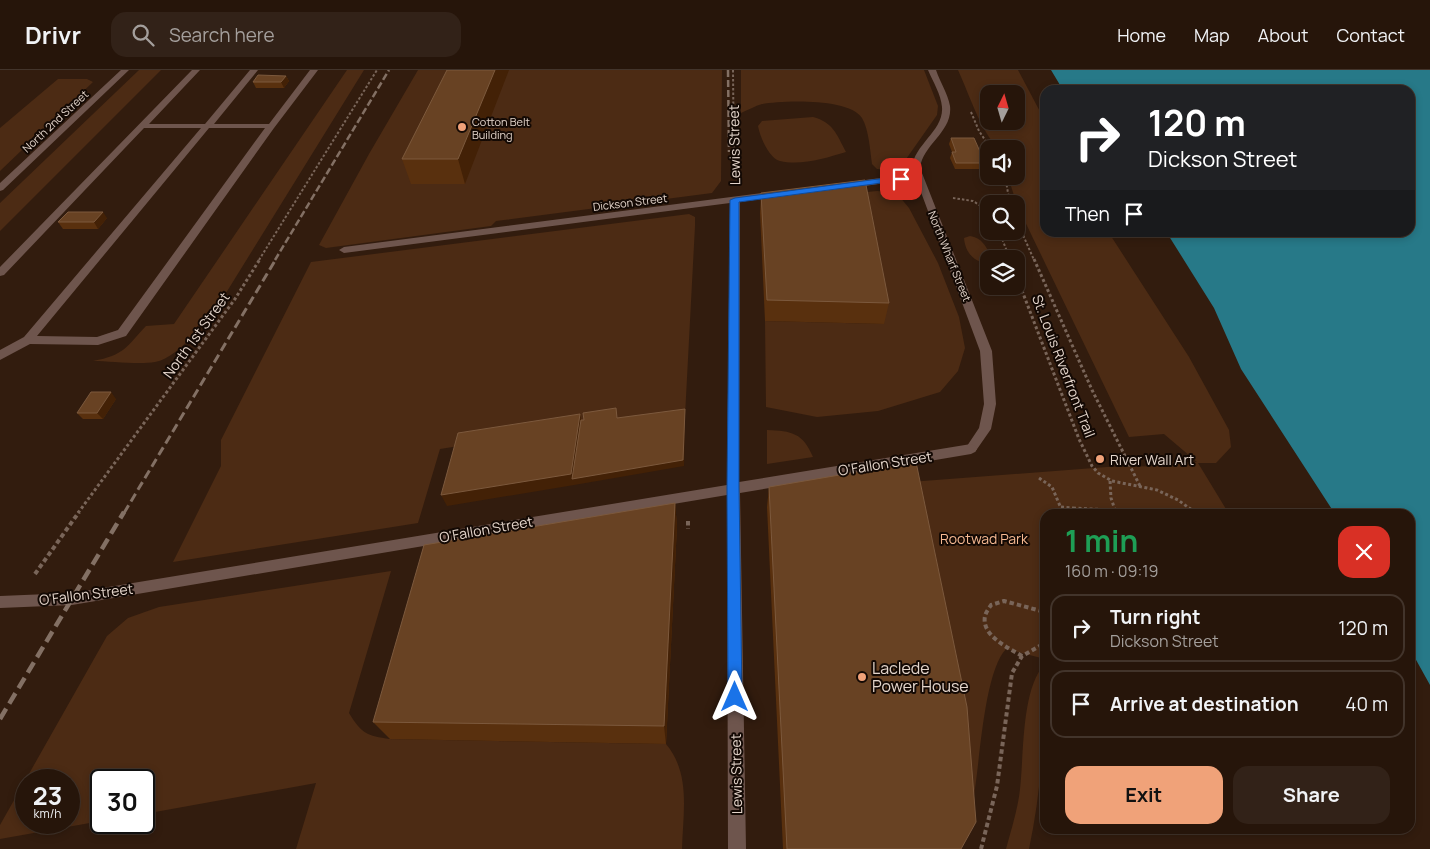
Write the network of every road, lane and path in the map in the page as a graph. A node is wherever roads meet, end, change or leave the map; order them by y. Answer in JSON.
{"nodes":[{"id":1,"x":125,"y":70,"type":"edge"},
{"id":2,"x":196,"y":70,"type":"edge"},
{"id":3,"x":254,"y":70,"type":"edge"},
{"id":4,"x":314,"y":70,"type":"edge"},
{"id":5,"x":377,"y":70,"type":"edge"},
{"id":6,"x":733,"y":70,"type":"edge"},
{"id":7,"x":932,"y":70,"type":"edge"},
{"id":8,"x":140,"y":126,"type":"junction"},
{"id":9,"x":207,"y":126,"type":"junction"},
{"id":10,"x":271,"y":126,"type":"junction"},
{"id":11,"x":919,"y":176,"type":"junction"},
{"id":12,"x":836,"y":187,"type":"edge"},
{"id":13,"x":0,"y":188,"type":"edge"},
{"id":14,"x":789,"y":193,"type":"edge"},
{"id":15,"x":927,"y":198,"type":"junction"},
{"id":16,"x":735,"y":200,"type":"junction"},
{"id":17,"x":980,"y":205,"type":"edge"},
{"id":18,"x":1025,"y":239,"type":"edge"},
{"id":19,"x":344,"y":250,"type":"dead end"},
{"id":20,"x":0,"y":273,"type":"edge"},
{"id":21,"x":1024,"y":295,"type":"edge"},
{"id":22,"x":28,"y":340,"type":"junction"},
{"id":23,"x":0,"y":356,"type":"edge"},
{"id":24,"x":971,"y":449,"type":"joint"},
{"id":25,"x":1039,"y":478,"type":"dead end"},
{"id":26,"x":1110,"y":481,"type":"junction"},
{"id":27,"x":1140,"y":486,"type":"junction"},
{"id":28,"x":733,"y":487,"type":"junction"},
{"id":29,"x":1061,"y":507,"type":"joint"},
{"id":30,"x":1092,"y":509,"type":"edge"},
{"id":31,"x":1114,"y":509,"type":"edge"},
{"id":32,"x":1190,"y":509,"type":"edge"},
{"id":33,"x":688,"y":521,"type":"dead end"},
{"id":34,"x":688,"y":529,"type":"dead end"},
{"id":35,"x":0,"y":602,"type":"edge"},
{"id":36,"x":15,"y":602,"type":"junction"},
{"id":37,"x":1040,"y":611,"type":"edge"},
{"id":38,"x":1040,"y":646,"type":"edge"},
{"id":39,"x":1022,"y":656,"type":"junction"},
{"id":40,"x":737,"y":849,"type":"edge"},
{"id":41,"x":981,"y":849,"type":"edge"}],
"edges":[{"from":1,"to":13,"type":"street","name":"North 2nd Street"},
{"from":2,"to":8,"type":"street"},
{"from":3,"to":9,"type":"street"},
{"from":4,"to":10,"type":"street"},
{"from":5,"to":36,"type":"path","name":"North 1st Street"},
{"from":6,"to":16,"type":"path","name":"Lewis Street"},
{"from":7,"to":11,"type":"street","name":"North Wharf Street"},
{"from":8,"to":9,"type":"street"},
{"from":8,"to":20,"type":"street"},
{"from":9,"to":10,"type":"street"},
{"from":9,"to":22,"type":"street"},
{"from":10,"to":22,"type":"street"},
{"from":11,"to":12,"type":"street"},
{"from":11,"to":15,"type":"street","name":"North Wharf Street"},
{"from":14,"to":16,"type":"street","name":"Dickson Street"},
{"from":15,"to":17,"type":"path"},
{"from":15,"to":24,"type":"street","name":"North Wharf Street"},
{"from":16,"to":19,"type":"street","name":"Dickson Street"},
{"from":16,"to":28,"type":"street","name":"Lewis Street"},
{"from":18,"to":27,"type":"path"},
{"from":21,"to":26,"type":"path","name":"St. Louis Riverfront Trail"},
{"from":22,"to":23,"type":"street"},
{"from":24,"to":28,"type":"street","name":"O'Fallon Street"},
{"from":25,"to":29,"type":"path"},
{"from":26,"to":27,"type":"path"},
{"from":26,"to":31,"type":"path"},
{"from":27,"to":32,"type":"path"},
{"from":28,"to":36,"type":"street","name":"O'Fallon Street"},
{"from":28,"to":40,"type":"street","name":"Lewis Street"},
{"from":29,"to":30,"type":"path","bridge":true},
{"from":33,"to":34,"type":"path"},
{"from":35,"to":36,"type":"street","name":"O'Fallon Street"},
{"from":37,"to":39,"type":"path"},
{"from":38,"to":39,"type":"path"},
{"from":39,"to":41,"type":"path"}]}
